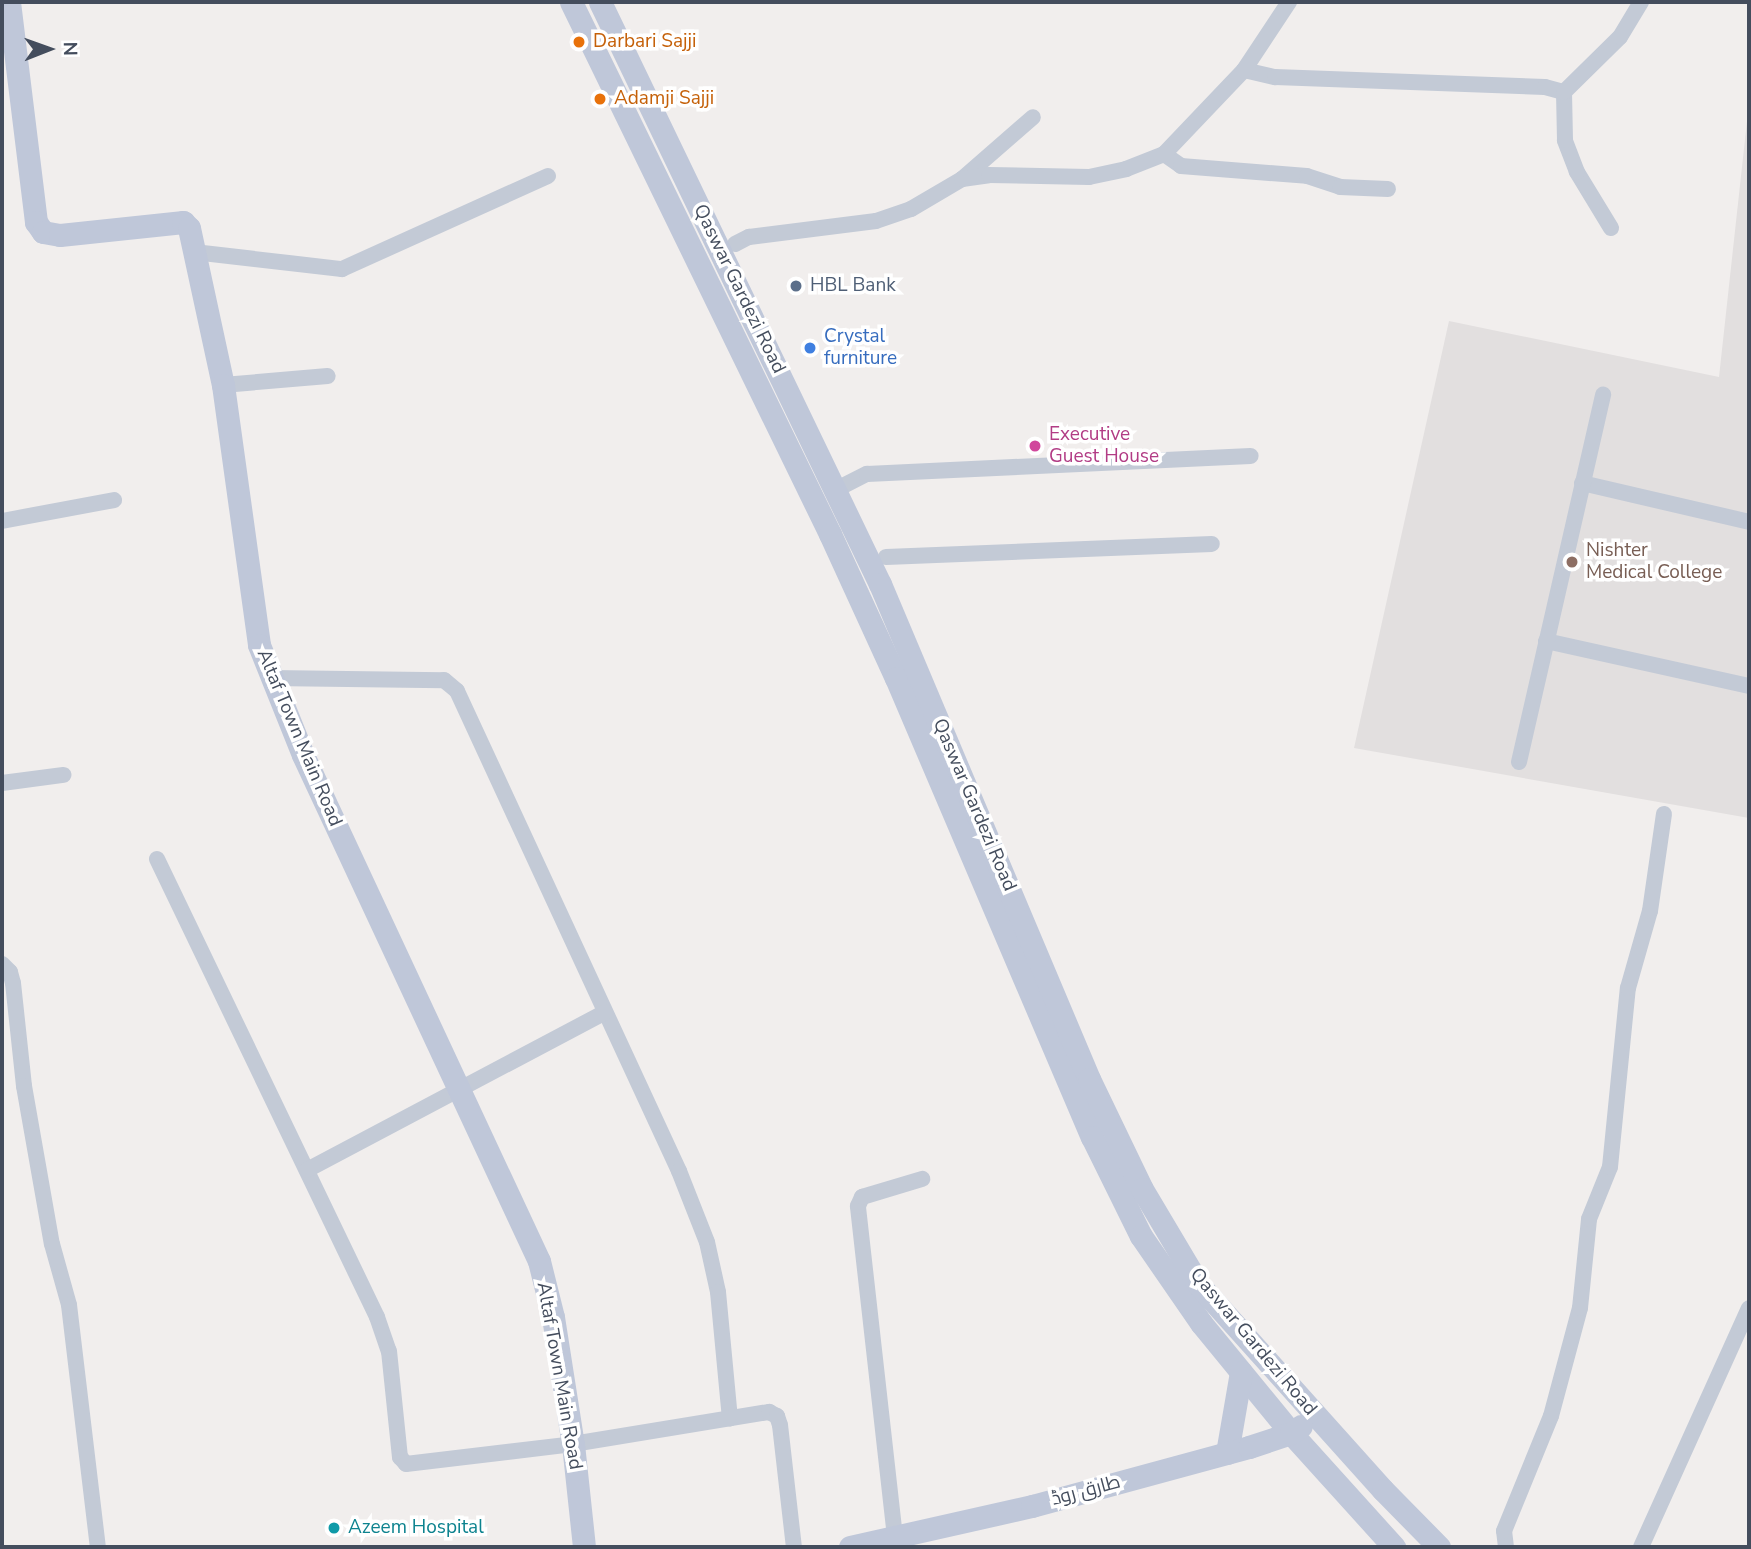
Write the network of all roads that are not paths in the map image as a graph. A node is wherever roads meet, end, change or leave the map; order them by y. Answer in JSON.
{"nodes":[{"id":1,"x":9,"y":2,"type":"edge"},
{"id":2,"x":571,"y":2,"type":"edge"},
{"id":3,"x":600,"y":2,"type":"edge"},
{"id":4,"x":1289,"y":2,"type":"edge"},
{"id":5,"x":1641,"y":2,"type":"edge"},
{"id":6,"x":1244,"y":71,"type":"junction"},
{"id":7,"x":1564,"y":92,"type":"junction"},
{"id":8,"x":1033,"y":117,"type":"dead end"},
{"id":9,"x":1164,"y":154,"type":"junction"},
{"id":10,"x":548,"y":176,"type":"dead end"},
{"id":11,"x":962,"y":178,"type":"junction"},
{"id":12,"x":1388,"y":189,"type":"dead end"},
{"id":13,"x":1611,"y":228,"type":"dead end"},
{"id":14,"x":735,"y":244,"type":"dead end"},
{"id":15,"x":194,"y":253,"type":"junction"},
{"id":16,"x":328,"y":376,"type":"dead end"},
{"id":17,"x":223,"y":385,"type":"junction"},
{"id":18,"x":1603,"y":394,"type":"dead end"},
{"id":19,"x":1251,"y":456,"type":"dead end"},
{"id":20,"x":1583,"y":483,"type":"junction"},
{"id":21,"x":835,"y":490,"type":"junction"},
{"id":22,"x":114,"y":500,"type":"dead end"},
{"id":23,"x":2,"y":521,"type":"edge"},
{"id":24,"x":1749,"y":522,"type":"edge"},
{"id":25,"x":1212,"y":544,"type":"dead end"},
{"id":26,"x":886,"y":557,"type":"dead end"},
{"id":27,"x":1546,"y":641,"type":"junction"},
{"id":28,"x":270,"y":678,"type":"junction"},
{"id":29,"x":1749,"y":686,"type":"edge"},
{"id":30,"x":1519,"y":762,"type":"dead end"},
{"id":31,"x":63,"y":775,"type":"dead end"},
{"id":32,"x":2,"y":783,"type":"edge"},
{"id":33,"x":1664,"y":814,"type":"dead end"},
{"id":34,"x":157,"y":859,"type":"dead end"},
{"id":35,"x":2,"y":964,"type":"edge"},
{"id":36,"x":605,"y":1012,"type":"junction"},
{"id":37,"x":460,"y":1089,"type":"junction"},
{"id":38,"x":306,"y":1170,"type":"junction"},
{"id":39,"x":922,"y":1179,"type":"dead end"},
{"id":40,"x":1749,"y":1308,"type":"edge"},
{"id":41,"x":1241,"y":1372,"type":"junction"},
{"id":42,"x":1315,"y":1415,"type":"junction"},
{"id":43,"x":730,"y":1418,"type":"junction"},
{"id":44,"x":1291,"y":1433,"type":"junction"},
{"id":45,"x":573,"y":1444,"type":"junction"},
{"id":46,"x":1227,"y":1453,"type":"junction"},
{"id":47,"x":895,"y":1537,"type":"junction"},
{"id":48,"x":98,"y":1547,"type":"edge"},
{"id":49,"x":584,"y":1547,"type":"edge"},
{"id":50,"x":794,"y":1547,"type":"edge"},
{"id":51,"x":850,"y":1547,"type":"edge"},
{"id":52,"x":1394,"y":1547,"type":"edge"},
{"id":53,"x":1438,"y":1547,"type":"edge"},
{"id":54,"x":1506,"y":1547,"type":"edge"},
{"id":55,"x":1641,"y":1547,"type":"edge"}],
"edges":[{"from":1,"to":15,"type":"main road","name":"Altaf Town Main Road"},
{"from":2,"to":41,"type":"main road"},
{"from":3,"to":21,"type":"main road","name":"Qaswar Gardezi Road"},
{"from":4,"to":6,"type":"street"},
{"from":5,"to":7,"type":"street"},
{"from":6,"to":7,"type":"street"},
{"from":6,"to":9,"type":"street"},
{"from":7,"to":13,"type":"street"},
{"from":8,"to":11,"type":"street"},
{"from":9,"to":11,"type":"street"},
{"from":9,"to":12,"type":"street"},
{"from":10,"to":15,"type":"street"},
{"from":11,"to":14,"type":"street"},
{"from":15,"to":17,"type":"main road","name":"Altaf Town Main Road"},
{"from":16,"to":17,"type":"street"},
{"from":17,"to":28,"type":"main road","name":"Altaf Town Main Road"},
{"from":18,"to":20,"type":"street"},
{"from":19,"to":21,"type":"street"},
{"from":20,"to":24,"type":"street"},
{"from":20,"to":27,"type":"street"},
{"from":21,"to":42,"type":"main road","name":"Qaswar Gardezi Road"},
{"from":22,"to":23,"type":"street"},
{"from":25,"to":26,"type":"street"},
{"from":27,"to":29,"type":"street"},
{"from":27,"to":30,"type":"street"},
{"from":28,"to":36,"type":"street"},
{"from":28,"to":37,"type":"main road","name":"Altaf Town Main Road"},
{"from":31,"to":32,"type":"street"},
{"from":33,"to":54,"type":"street"},
{"from":34,"to":38,"type":"street"},
{"from":35,"to":48,"type":"street"},
{"from":36,"to":37,"type":"street"},
{"from":36,"to":43,"type":"street"},
{"from":37,"to":38,"type":"street"},
{"from":37,"to":45,"type":"main road","name":"Altaf Town Main Road"},
{"from":38,"to":45,"type":"street"},
{"from":39,"to":47,"type":"street"},
{"from":40,"to":55,"type":"street"},
{"from":41,"to":44,"type":"main road"},
{"from":41,"to":46,"type":"main road"},
{"from":42,"to":44,"type":"main road","name":"طارق روڈ"},
{"from":42,"to":53,"type":"main road","name":"Qaswar Gardezi Road"},
{"from":43,"to":45,"type":"street"},
{"from":43,"to":50,"type":"street"},
{"from":44,"to":46,"type":"main road","name":"طارق روڈ"},
{"from":44,"to":52,"type":"main road"},
{"from":45,"to":49,"type":"main road","name":"Altaf Town Main Road"},
{"from":46,"to":47,"type":"main road","name":"طارق روڈ"},
{"from":47,"to":51,"type":"main road","name":"طارق روڈ"}]}
